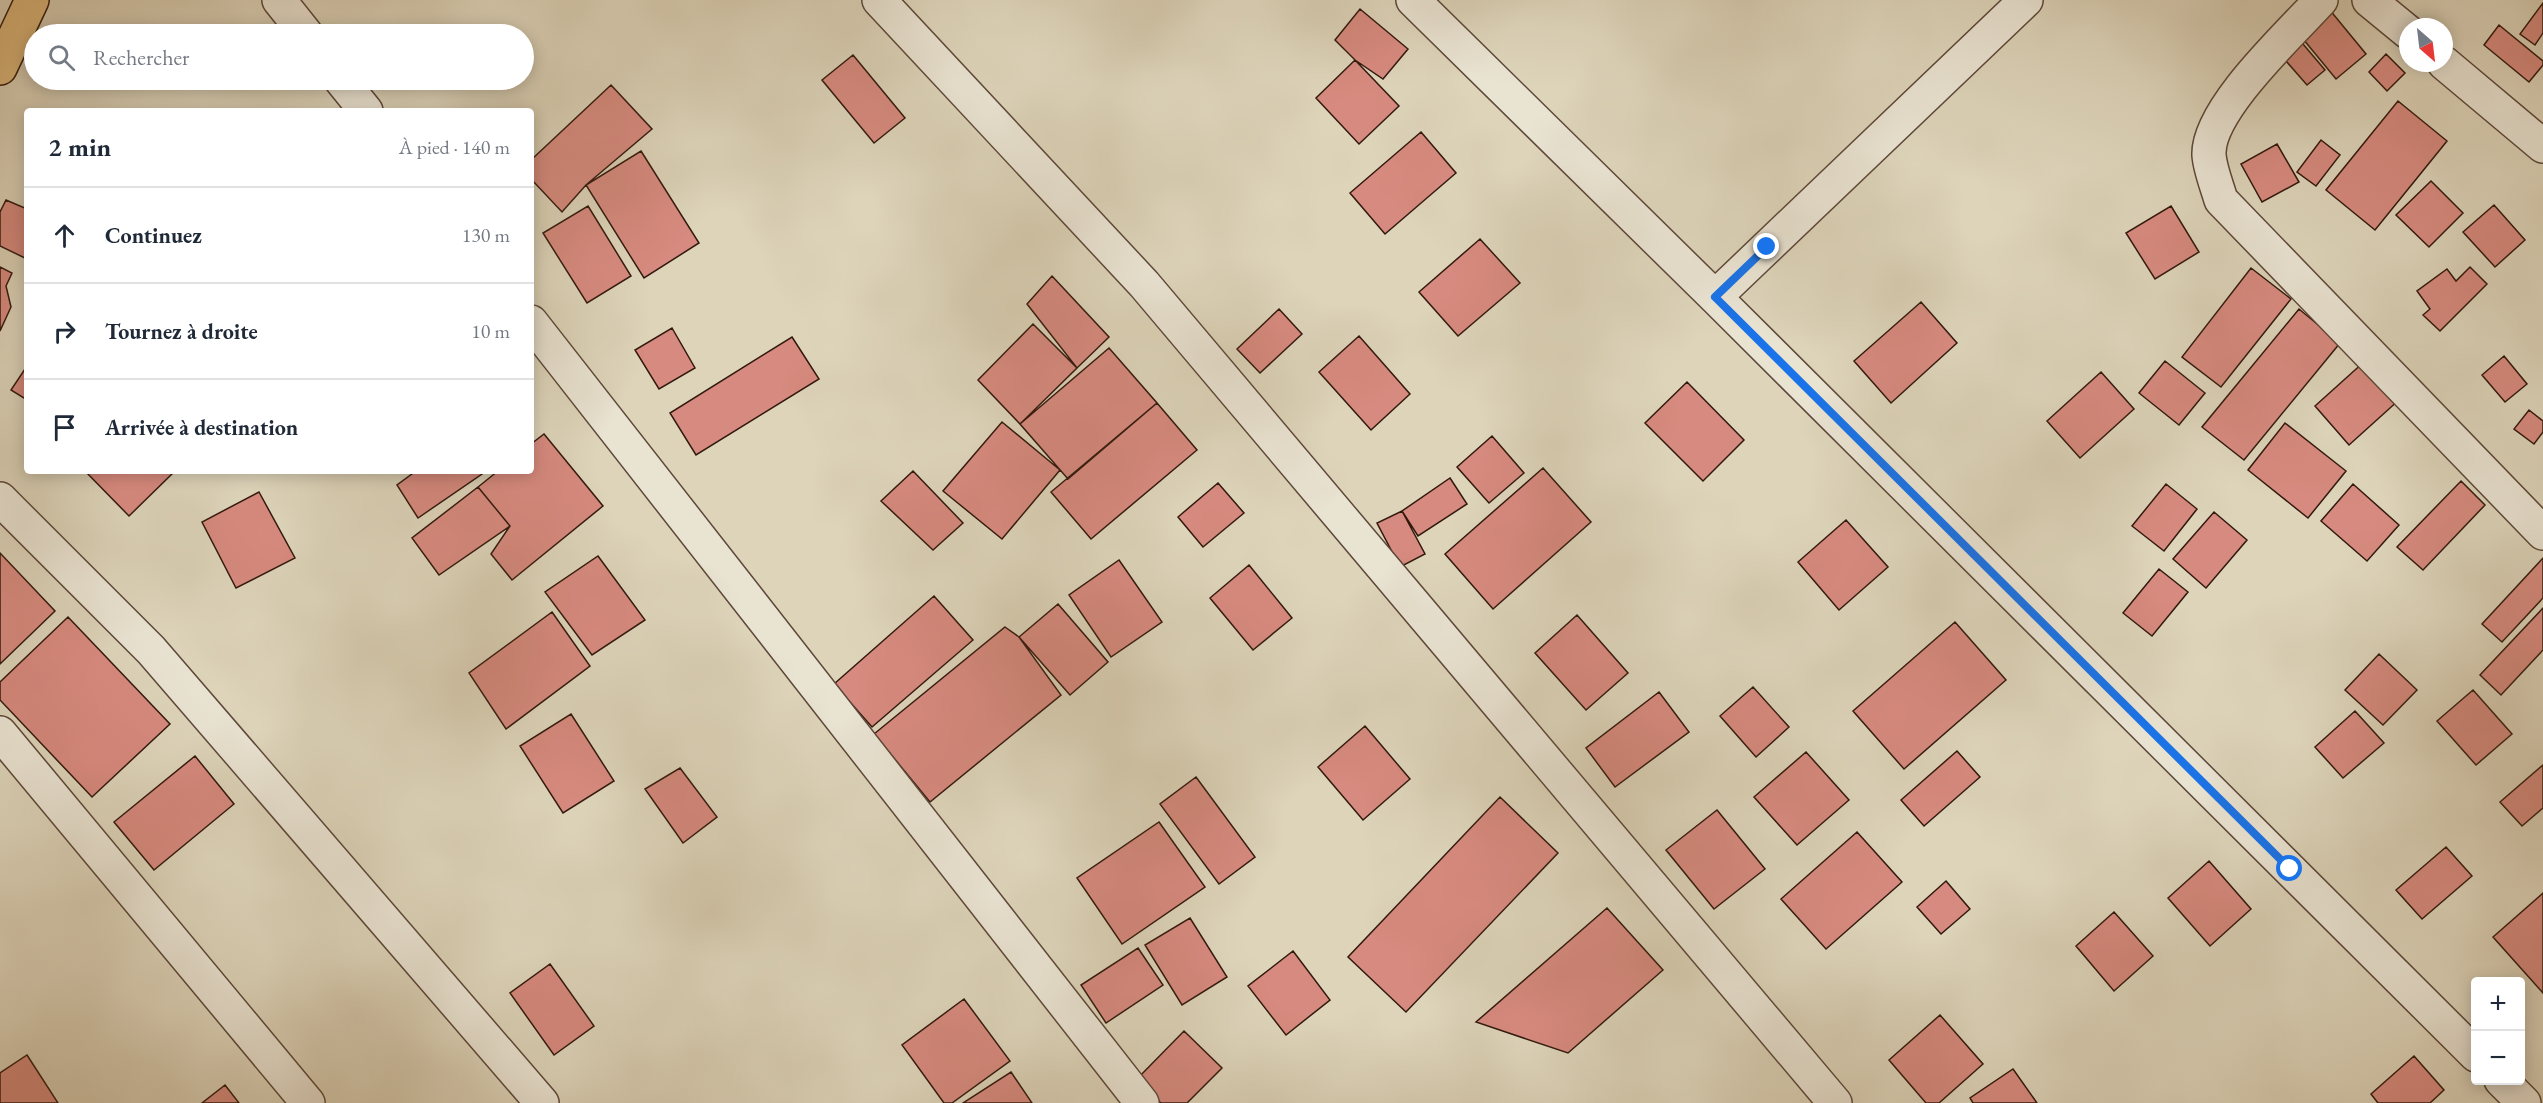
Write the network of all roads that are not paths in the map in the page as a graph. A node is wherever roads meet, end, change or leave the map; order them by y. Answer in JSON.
{"nodes":[{"id":1,"x":33,"y":0,"type":"edge"},
{"id":2,"x":279,"y":0,"type":"edge"},
{"id":3,"x":879,"y":0,"type":"edge"},
{"id":4,"x":1413,"y":0,"type":"edge"},
{"id":5,"x":2026,"y":0,"type":"edge"},
{"id":6,"x":2321,"y":0,"type":"edge"},
{"id":7,"x":2369,"y":0,"type":"edge"},
{"id":8,"x":298,"y":24,"type":"edge"},
{"id":9,"x":2399,"y":25,"type":"edge"},
{"id":10,"x":0,"y":68,"type":"edge"},
{"id":11,"x":2453,"y":71,"type":"edge"},
{"id":12,"x":349,"y":90,"type":"edge"},
{"id":13,"x":364,"y":108,"type":"edge"},
{"id":14,"x":2543,"y":146,"type":"edge"},
{"id":15,"x":1715,"y":297,"type":"junction"},
{"id":16,"x":534,"y":326,"type":"edge"},
{"id":17,"x":0,"y":500,"type":"edge"},
{"id":18,"x":2543,"y":533,"type":"edge"},
{"id":19,"x":0,"y":733,"type":"edge"},
{"id":20,"x":2471,"y":1051,"type":"edge"},
{"id":21,"x":2506,"y":1085,"type":"edge"},
{"id":22,"x":308,"y":1103,"type":"edge"},
{"id":23,"x":542,"y":1103,"type":"edge"},
{"id":24,"x":1142,"y":1103,"type":"edge"},
{"id":25,"x":1835,"y":1103,"type":"edge"},
{"id":26,"x":2524,"y":1103,"type":"edge"}],
"edges":[{"from":1,"to":10,"type":"highway"},
{"from":2,"to":8,"type":"street"},
{"from":3,"to":25,"type":"street"},
{"from":4,"to":15,"type":"street"},
{"from":5,"to":15,"type":"street"},
{"from":6,"to":18,"type":"street"},
{"from":7,"to":9,"type":"street"},
{"from":11,"to":14,"type":"street"},
{"from":12,"to":13,"type":"street"},
{"from":15,"to":20,"type":"street"},
{"from":16,"to":24,"type":"street"},
{"from":17,"to":23,"type":"street"},
{"from":19,"to":22,"type":"street"},
{"from":21,"to":26,"type":"street"}]}
